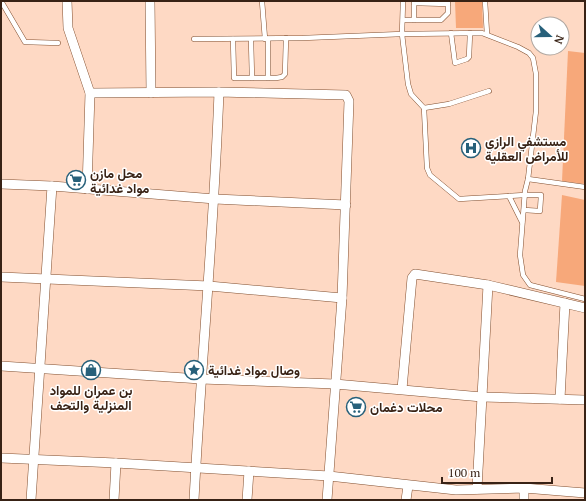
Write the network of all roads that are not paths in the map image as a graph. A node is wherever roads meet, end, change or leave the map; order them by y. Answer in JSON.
{"nodes":[{"id":1,"x":1,"y":1,"type":"edge"},
{"id":2,"x":67,"y":1,"type":"edge"},
{"id":3,"x":150,"y":1,"type":"edge"},
{"id":4,"x":262,"y":1,"type":"edge"},
{"id":5,"x":403,"y":1,"type":"edge"},
{"id":6,"x":485,"y":1,"type":"edge"},
{"id":7,"x":414,"y":2,"type":"edge"},
{"id":8,"x":448,"y":2,"type":"edge"},
{"id":9,"x":403,"y":20,"type":"junction"},
{"id":10,"x":414,"y":20,"type":"junction"},
{"id":11,"x":451,"y":33,"type":"junction"},
{"id":12,"x":470,"y":33,"type":"junction"},
{"id":13,"x":402,"y":34,"type":"junction"},
{"id":14,"x":487,"y":34,"type":"junction"},
{"id":15,"x":286,"y":38,"type":"junction"},
{"id":16,"x":194,"y":39,"type":"dead end"},
{"id":17,"x":233,"y":39,"type":"junction"},
{"id":18,"x":266,"y":39,"type":"junction"},
{"id":19,"x":251,"y":40,"type":"junction"},
{"id":20,"x":58,"y":43,"type":"dead end"},
{"id":21,"x":252,"y":78,"type":"junction"},
{"id":22,"x":268,"y":78,"type":"junction"},
{"id":23,"x":489,"y":91,"type":"dead end"},
{"id":24,"x":219,"y":92,"type":"junction"},
{"id":25,"x":90,"y":93,"type":"junction"},
{"id":26,"x":151,"y":93,"type":"junction"},
{"id":27,"x":424,"y":108,"type":"junction"},
{"id":28,"x":528,"y":179,"type":"junction"},
{"id":29,"x":1,"y":184,"type":"edge"},
{"id":30,"x":52,"y":186,"type":"junction"},
{"id":31,"x":585,"y":187,"type":"edge"},
{"id":32,"x":87,"y":189,"type":"junction"},
{"id":33,"x":524,"y":195,"type":"junction"},
{"id":34,"x":509,"y":196,"type":"junction"},
{"id":35,"x":215,"y":199,"type":"junction"},
{"id":36,"x":346,"y":205,"type":"junction"},
{"id":37,"x":524,"y":210,"type":"junction"},
{"id":38,"x":523,"y":224,"type":"junction"},
{"id":39,"x":1,"y":277,"type":"edge"},
{"id":40,"x":46,"y":279,"type":"junction"},
{"id":41,"x":488,"y":285,"type":"junction"},
{"id":42,"x":209,"y":286,"type":"junction"},
{"id":43,"x":342,"y":298,"type":"junction"},
{"id":44,"x":585,"y":299,"type":"edge"},
{"id":45,"x":565,"y":303,"type":"junction"},
{"id":46,"x":585,"y":308,"type":"edge"},
{"id":47,"x":1,"y":366,"type":"edge"},
{"id":48,"x":39,"y":368,"type":"junction"},
{"id":49,"x":201,"y":379,"type":"junction"},
{"id":50,"x":335,"y":384,"type":"junction"},
{"id":51,"x":402,"y":389,"type":"junction"},
{"id":52,"x":482,"y":397,"type":"junction"},
{"id":53,"x":560,"y":399,"type":"junction"},
{"id":54,"x":585,"y":400,"type":"edge"},
{"id":55,"x":1,"y":458,"type":"edge"},
{"id":56,"x":33,"y":461,"type":"junction"},
{"id":57,"x":116,"y":463,"type":"junction"},
{"id":58,"x":196,"y":468,"type":"junction"},
{"id":59,"x":249,"y":471,"type":"junction"},
{"id":60,"x":329,"y":476,"type":"junction"},
{"id":61,"x":408,"y":486,"type":"junction"},
{"id":62,"x":524,"y":488,"type":"junction"},
{"id":63,"x":477,"y":489,"type":"junction"},
{"id":64,"x":456,"y":490,"type":"junction"},
{"id":65,"x":582,"y":495,"type":"edge"},
{"id":66,"x":31,"y":500,"type":"edge"},
{"id":67,"x":114,"y":500,"type":"edge"},
{"id":68,"x":194,"y":500,"type":"edge"},
{"id":69,"x":247,"y":500,"type":"edge"},
{"id":70,"x":327,"y":500,"type":"edge"},
{"id":71,"x":406,"y":500,"type":"edge"},
{"id":72,"x":455,"y":500,"type":"edge"},
{"id":73,"x":524,"y":500,"type":"edge"}],
"edges":[{"from":1,"to":20,"type":"lane"},
{"from":2,"to":25,"type":"street"},
{"from":3,"to":26,"type":"street"},
{"from":4,"to":18,"type":"lane"},
{"from":5,"to":9,"type":"lane"},
{"from":6,"to":14,"type":"lane"},
{"from":7,"to":8,"type":"lane"},
{"from":7,"to":10,"type":"lane"},
{"from":8,"to":10,"type":"lane"},
{"from":9,"to":10,"type":"lane"},
{"from":9,"to":13,"type":"lane"},
{"from":11,"to":12,"type":"lane"},
{"from":11,"to":12,"type":"lane"},
{"from":11,"to":13,"type":"lane"},
{"from":12,"to":14,"type":"lane"},
{"from":13,"to":15,"type":"lane"},
{"from":13,"to":27,"type":"lane"},
{"from":14,"to":28,"type":"lane"},
{"from":15,"to":18,"type":"lane"},
{"from":15,"to":22,"type":"lane"},
{"from":16,"to":17,"type":"lane"},
{"from":17,"to":19,"type":"lane"},
{"from":17,"to":21,"type":"lane"},
{"from":18,"to":19,"type":"lane"},
{"from":18,"to":22,"type":"lane"},
{"from":19,"to":21,"type":"lane"},
{"from":21,"to":22,"type":"lane"},
{"from":23,"to":27,"type":"lane"},
{"from":24,"to":26,"type":"street"},
{"from":24,"to":35,"type":"street"},
{"from":24,"to":36,"type":"street"},
{"from":25,"to":26,"type":"street"},
{"from":25,"to":32,"type":"street"},
{"from":27,"to":34,"type":"lane"},
{"from":28,"to":31,"type":"lane"},
{"from":28,"to":33,"type":"lane"},
{"from":29,"to":30,"type":"street"},
{"from":30,"to":32,"type":"street"},
{"from":30,"to":40,"type":"street"},
{"from":32,"to":35,"type":"street"},
{"from":33,"to":34,"type":"lane"},
{"from":33,"to":37,"type":"lane"},
{"from":33,"to":37,"type":"lane"},
{"from":34,"to":38,"type":"lane"},
{"from":35,"to":36,"type":"street"},
{"from":35,"to":42,"type":"street"},
{"from":36,"to":43,"type":"street"},
{"from":37,"to":38,"type":"lane"},
{"from":38,"to":44,"type":"lane"},
{"from":39,"to":40,"type":"street"},
{"from":40,"to":42,"type":"street"},
{"from":40,"to":48,"type":"street"},
{"from":41,"to":45,"type":"street"},
{"from":41,"to":51,"type":"street"},
{"from":41,"to":52,"type":"street"},
{"from":42,"to":43,"type":"street"},
{"from":42,"to":49,"type":"street"},
{"from":43,"to":50,"type":"street"},
{"from":45,"to":46,"type":"street"},
{"from":45,"to":53,"type":"street"},
{"from":47,"to":48,"type":"street"},
{"from":48,"to":49,"type":"street"},
{"from":48,"to":56,"type":"street"},
{"from":49,"to":50,"type":"street"},
{"from":49,"to":58,"type":"street"},
{"from":50,"to":51,"type":"street"},
{"from":50,"to":60,"type":"street"},
{"from":51,"to":52,"type":"street"},
{"from":52,"to":53,"type":"street"},
{"from":52,"to":63,"type":"street"},
{"from":53,"to":54,"type":"street"},
{"from":55,"to":56,"type":"street"},
{"from":56,"to":57,"type":"street"},
{"from":56,"to":66,"type":"street"},
{"from":57,"to":58,"type":"street"},
{"from":57,"to":67,"type":"street"},
{"from":58,"to":59,"type":"street"},
{"from":58,"to":68,"type":"street"},
{"from":59,"to":60,"type":"street"},
{"from":59,"to":69,"type":"street"},
{"from":60,"to":61,"type":"street"},
{"from":60,"to":70,"type":"street"},
{"from":61,"to":64,"type":"street"},
{"from":61,"to":71,"type":"street"},
{"from":62,"to":63,"type":"street"},
{"from":62,"to":65,"type":"street"},
{"from":62,"to":73,"type":"street"},
{"from":63,"to":64,"type":"street"},
{"from":64,"to":72,"type":"street"}]}
